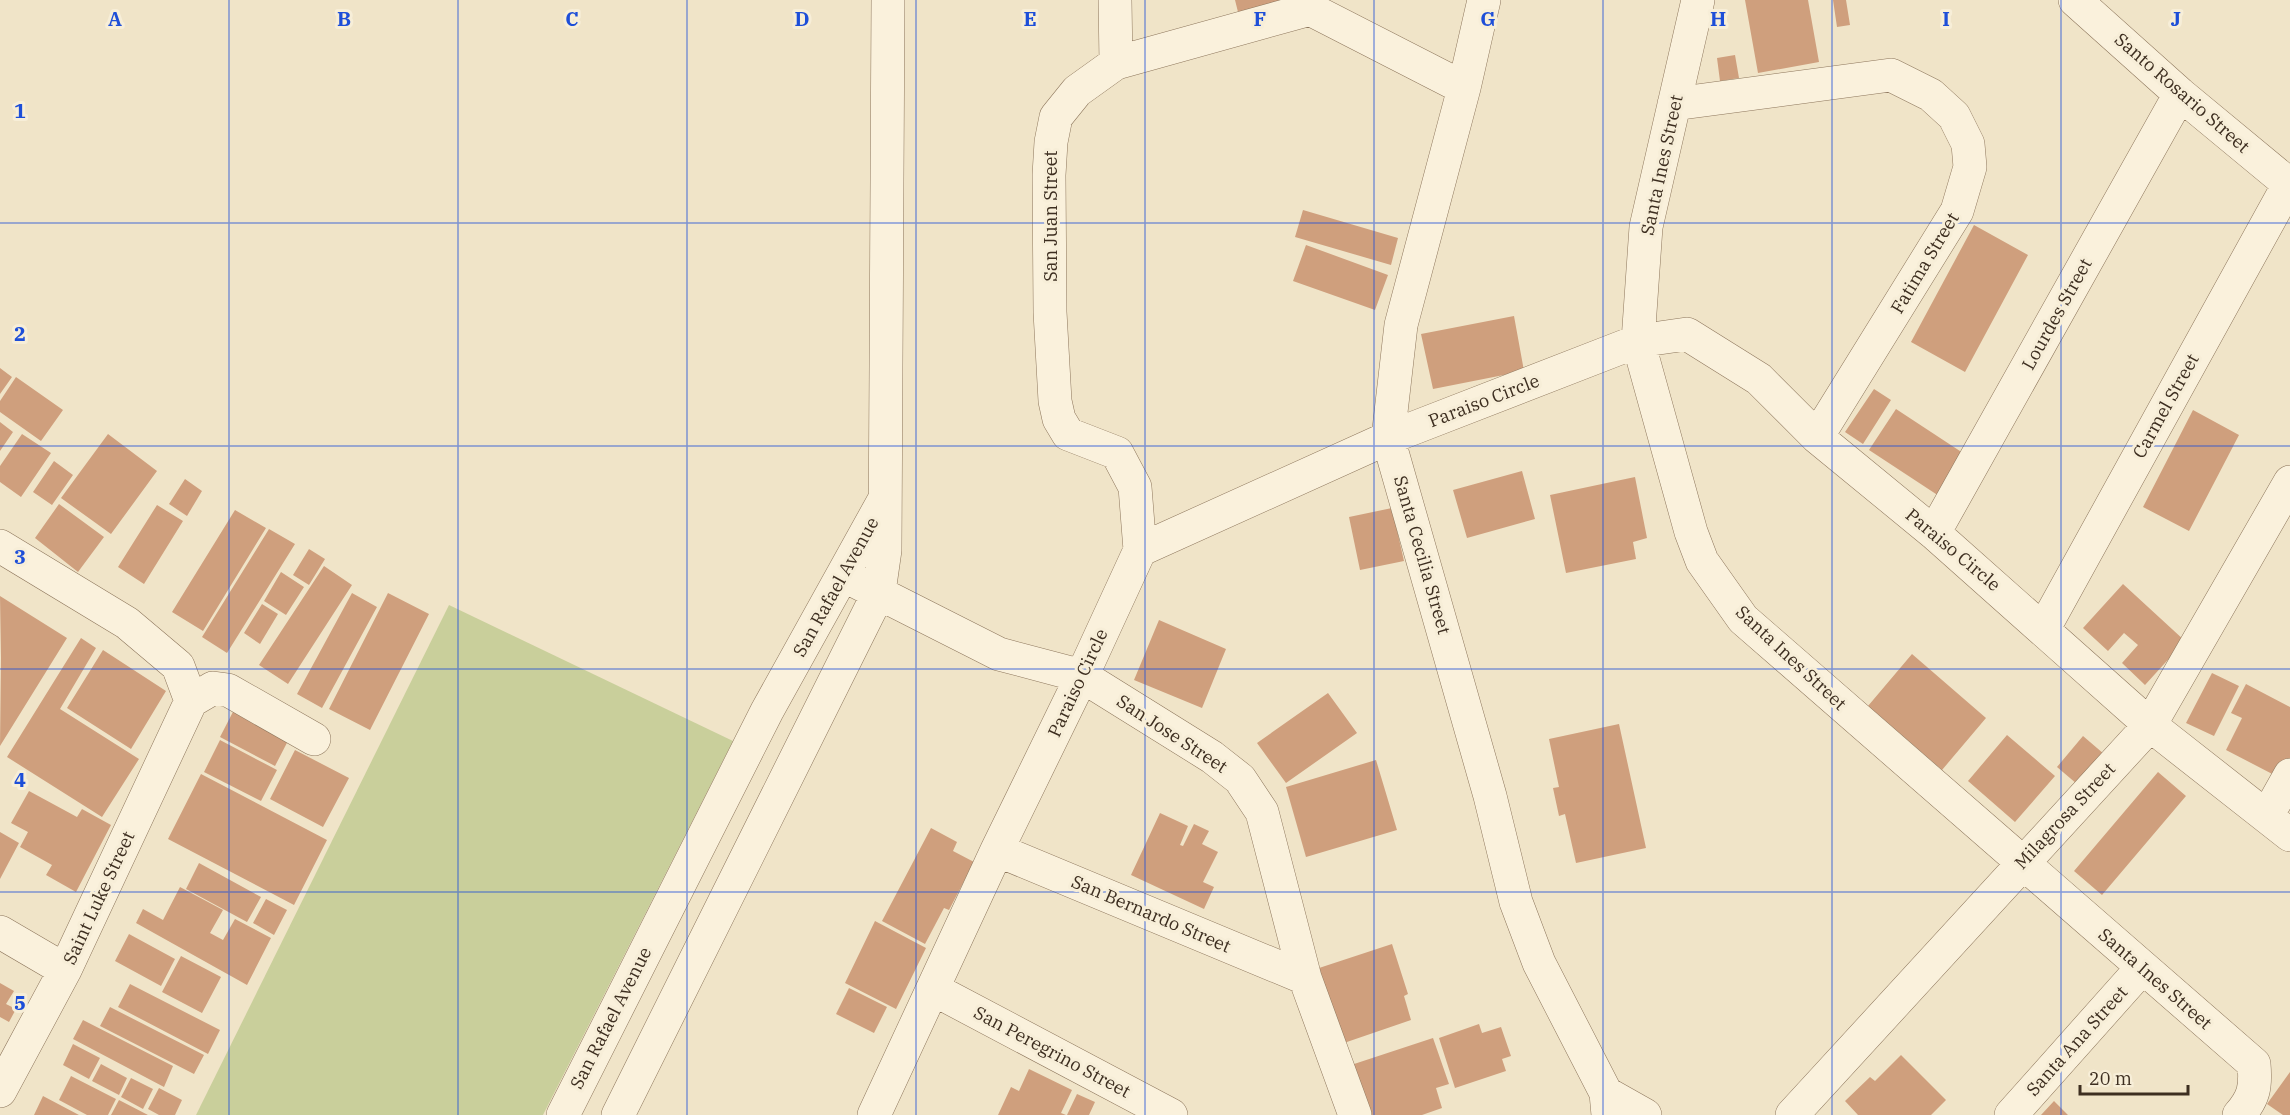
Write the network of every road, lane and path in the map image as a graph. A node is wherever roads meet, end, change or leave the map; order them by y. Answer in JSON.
{"nodes":[{"id":1,"x":888,"y":0,"type":"edge"},
{"id":2,"x":1115,"y":0,"type":"edge"},
{"id":3,"x":1484,"y":0,"type":"edge"},
{"id":4,"x":1698,"y":0,"type":"edge"},
{"id":5,"x":2075,"y":0,"type":"edge"},
{"id":6,"x":1309,"y":4,"type":"edge"},
{"id":7,"x":1116,"y":63,"type":"junction"},
{"id":8,"x":1464,"y":88,"type":"junction"},
{"id":9,"x":2180,"y":94,"type":"junction"},
{"id":10,"x":1674,"y":104,"type":"junction"},
{"id":11,"x":2289,"y":184,"type":"edge"},
{"id":12,"x":1638,"y":341,"type":"junction"},
{"id":13,"x":1818,"y":437,"type":"junction"},
{"id":14,"x":1388,"y":438,"type":"junction"},
{"id":15,"x":2290,"y":482,"type":"edge"},
{"id":16,"x":884,"y":501,"type":"junction"},
{"id":17,"x":1934,"y":533,"type":"junction"},
{"id":18,"x":0,"y":546,"type":"edge"},
{"id":19,"x":1140,"y":550,"type":"junction"},
{"id":20,"x":843,"y":575,"type":"junction"},
{"id":21,"x":879,"y":592,"type":"junction"},
{"id":22,"x":2044,"y":628,"type":"junction"},
{"id":23,"x":1082,"y":676,"type":"junction"},
{"id":24,"x":191,"y":701,"type":"junction"},
{"id":25,"x":2150,"y":725,"type":"junction"},
{"id":26,"x":314,"y":739,"type":"dead end"},
{"id":27,"x":2290,"y":775,"type":"edge"},
{"id":28,"x":2279,"y":826,"type":"edge"},
{"id":29,"x":997,"y":850,"type":"junction"},
{"id":30,"x":2021,"y":862,"type":"junction"},
{"id":31,"x":676,"y":888,"type":"junction"},
{"id":32,"x":720,"y":912,"type":"junction"},
{"id":33,"x":0,"y":932,"type":"edge"},
{"id":34,"x":2142,"y":968,"type":"junction"},
{"id":35,"x":65,"y":970,"type":"junction"},
{"id":36,"x":1305,"y":978,"type":"junction"},
{"id":37,"x":933,"y":989,"type":"junction"},
{"id":38,"x":0,"y":1091,"type":"edge"},
{"id":39,"x":1607,"y":1104,"type":"edge"},
{"id":40,"x":563,"y":1115,"type":"edge"},
{"id":41,"x":618,"y":1115,"type":"edge"},
{"id":42,"x":874,"y":1115,"type":"edge"},
{"id":43,"x":1171,"y":1115,"type":"edge"},
{"id":44,"x":1355,"y":1115,"type":"edge"},
{"id":45,"x":1645,"y":1115,"type":"edge"},
{"id":46,"x":1792,"y":1115,"type":"edge"},
{"id":47,"x":2012,"y":1115,"type":"edge"},
{"id":48,"x":2239,"y":1115,"type":"edge"}],
"edges":[{"from":1,"to":16,"type":"street"},
{"from":2,"to":7,"type":"street"},
{"from":3,"to":8,"type":"street","name":"Santa Cecilia Street"},
{"from":4,"to":10,"type":"street","name":"Santa Ines Street"},
{"from":5,"to":9,"type":"street","name":"Santo Rosario Street"},
{"from":6,"to":7,"type":"street","name":"San Juan Street"},
{"from":6,"to":8,"type":"street","name":"San Juan Street"},
{"from":7,"to":19,"type":"street","name":"San Juan Street"},
{"from":8,"to":14,"type":"street","name":"Santa Cecilia Street"},
{"from":9,"to":11,"type":"street","name":"Santo Rosario Street"},
{"from":9,"to":17,"type":"street","name":"Lourdes Street"},
{"from":10,"to":12,"type":"street","name":"Santa Ines Street"},
{"from":10,"to":13,"type":"street","name":"Fatima Street"},
{"from":11,"to":22,"type":"street","name":"Carmel Street"},
{"from":12,"to":13,"type":"street","name":"Paraiso Circle"},
{"from":12,"to":14,"type":"street","name":"Paraiso Circle"},
{"from":12,"to":30,"type":"street","name":"Santa Ines Street"},
{"from":13,"to":17,"type":"street","name":"Paraiso Circle"},
{"from":14,"to":19,"type":"street","name":"Paraiso Circle"},
{"from":14,"to":39,"type":"street","name":"Santa Cecilia Street"},
{"from":15,"to":25,"type":"street","name":"Milagrosa Street"},
{"from":16,"to":20,"type":"street","name":"San Rafael Avenue"},
{"from":16,"to":21,"type":"street","name":"San Rafael Avenue"},
{"from":17,"to":22,"type":"street","name":"Paraiso Circle"},
{"from":18,"to":24,"type":"street"},
{"from":19,"to":23,"type":"street","name":"Paraiso Circle"},
{"from":20,"to":21,"type":"street","name":"San Jose Street"},
{"from":20,"to":31,"type":"street","name":"San Rafael Avenue"},
{"from":21,"to":23,"type":"street","name":"San Jose Street"},
{"from":21,"to":32,"type":"street","name":"San Rafael Avenue"},
{"from":22,"to":25,"type":"street","name":"Paraiso Circle"},
{"from":23,"to":29,"type":"street","name":"Paraiso Circle"},
{"from":23,"to":36,"type":"street","name":"San Jose Street"},
{"from":24,"to":26,"type":"street"},
{"from":24,"to":35,"type":"street","name":"Saint Luke Street"},
{"from":25,"to":28,"type":"street","name":"Paraiso Circle"},
{"from":25,"to":30,"type":"street","name":"Milagrosa Street"},
{"from":27,"to":28,"type":"street"},
{"from":29,"to":36,"type":"street","name":"San Bernardo Street"},
{"from":29,"to":37,"type":"street","name":"Paraiso Circle"},
{"from":30,"to":34,"type":"street","name":"Santa Ines Street"},
{"from":30,"to":46,"type":"street","name":"Milagrosa Street"},
{"from":31,"to":32,"type":"street"},
{"from":31,"to":40,"type":"street","name":"San Rafael Avenue"},
{"from":32,"to":41,"type":"street","name":"San Rafael Avenue"},
{"from":33,"to":35,"type":"street"},
{"from":34,"to":47,"type":"street","name":"Santa Ana Street"},
{"from":34,"to":48,"type":"street","name":"Santa Ines Street"},
{"from":35,"to":38,"type":"street","name":"Saint Luke Street"},
{"from":36,"to":44,"type":"street","name":"San Jose Street"},
{"from":37,"to":42,"type":"street","name":"Paraiso Circle"},
{"from":37,"to":43,"type":"street","name":"San Peregrino Street"},
{"from":39,"to":45,"type":"street","name":"Santa Cecilia Street"}]}
